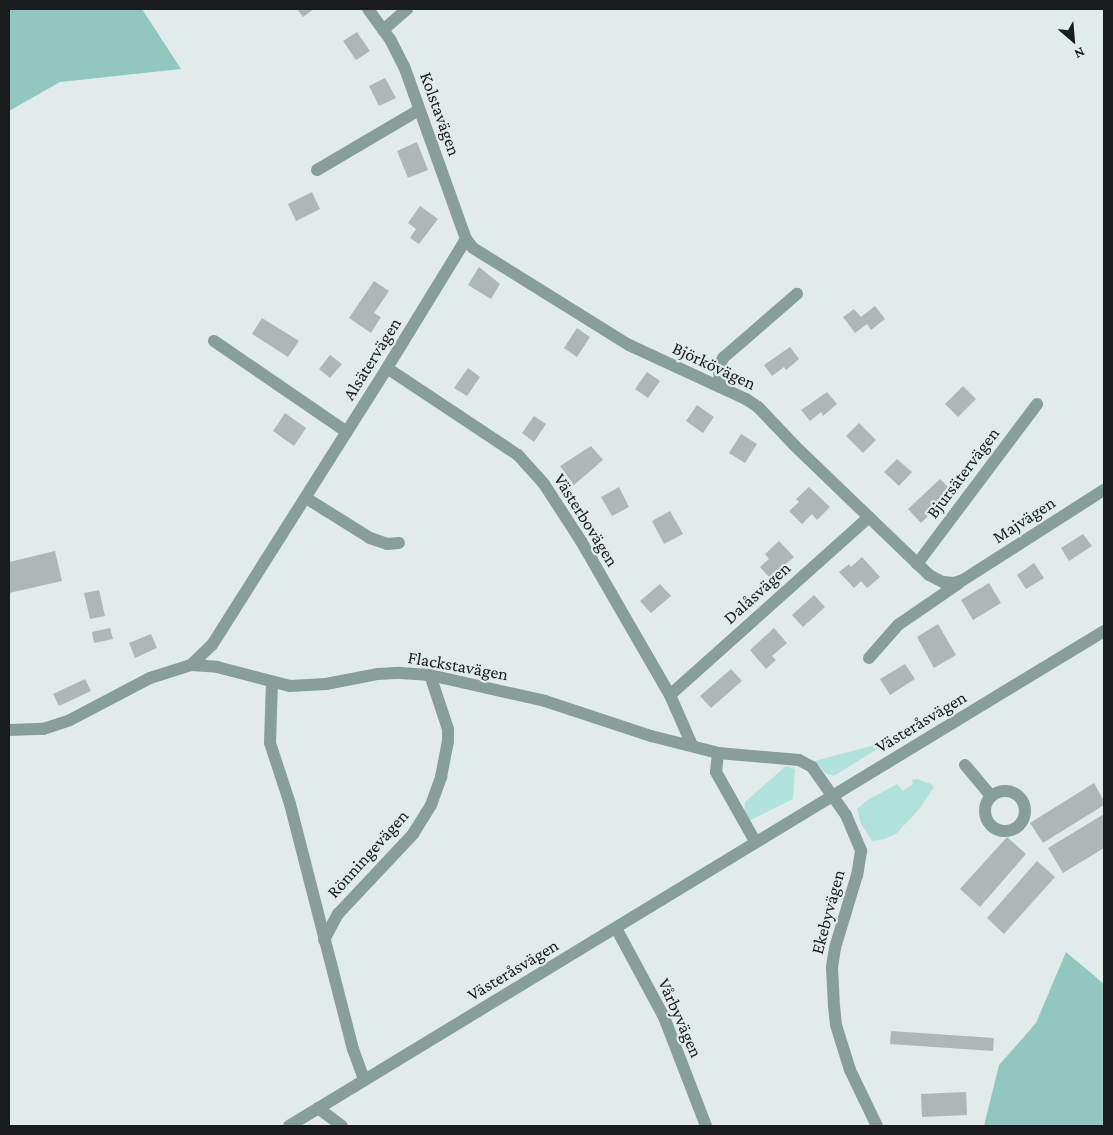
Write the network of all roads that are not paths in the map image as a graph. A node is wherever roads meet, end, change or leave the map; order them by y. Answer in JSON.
{"nodes":[{"id":1,"x":368,"y":9,"type":"edge"},
{"id":2,"x":407,"y":9,"type":"edge"},
{"id":3,"x":383,"y":30,"type":"junction"},
{"id":4,"x":420,"y":110,"type":"junction"},
{"id":5,"x":317,"y":170,"type":"dead end"},
{"id":6,"x":466,"y":239,"type":"junction"},
{"id":7,"x":797,"y":294,"type":"dead end"},
{"id":8,"x":214,"y":341,"type":"dead end"},
{"id":9,"x":387,"y":368,"type":"junction"},
{"id":10,"x":720,"y":387,"type":"junction"},
{"id":11,"x":1037,"y":404,"type":"dead end"},
{"id":12,"x":347,"y":432,"type":"junction"},
{"id":13,"x":1104,"y":490,"type":"edge"},
{"id":14,"x":306,"y":498,"type":"junction"},
{"id":15,"x":869,"y":518,"type":"junction"},
{"id":16,"x":399,"y":543,"type":"dead end"},
{"id":17,"x":918,"y":564,"type":"junction"},
{"id":18,"x":963,"y":580,"type":"junction"},
{"id":19,"x":1104,"y":631,"type":"edge"},
{"id":20,"x":868,"y":658,"type":"dead end"},
{"id":21,"x":191,"y":665,"type":"junction"},
{"id":22,"x":430,"y":675,"type":"junction"},
{"id":23,"x":272,"y":682,"type":"junction"},
{"id":24,"x":670,"y":695,"type":"junction"},
{"id":25,"x":9,"y":730,"type":"edge"},
{"id":26,"x":692,"y":745,"type":"junction"},
{"id":27,"x":718,"y":753,"type":"junction"},
{"id":28,"x":965,"y":765,"type":"dead end"},
{"id":29,"x":991,"y":796,"type":"dead end"},
{"id":30,"x":831,"y":797,"type":"junction"},
{"id":31,"x":756,"y":843,"type":"junction"},
{"id":32,"x":616,"y":928,"type":"junction"},
{"id":33,"x":324,"y":940,"type":"junction"},
{"id":34,"x":364,"y":1080,"type":"junction"},
{"id":35,"x":318,"y":1108,"type":"junction"},
{"id":36,"x":289,"y":1126,"type":"edge"},
{"id":37,"x":342,"y":1126,"type":"edge"},
{"id":38,"x":706,"y":1126,"type":"edge"},
{"id":39,"x":876,"y":1126,"type":"edge"}],
"edges":[{"from":1,"to":3,"type":"street","name":"Kolstavägen"},
{"from":2,"to":3,"type":"street"},
{"from":3,"to":4,"type":"street","name":"Kolstavägen"},
{"from":4,"to":5,"type":"street"},
{"from":4,"to":6,"type":"street","name":"Kolstavägen"},
{"from":6,"to":9,"type":"street","name":"Alsätervägen"},
{"from":6,"to":10,"type":"street","name":"Björkövägen"},
{"from":7,"to":10,"type":"street"},
{"from":8,"to":12,"type":"street"},
{"from":9,"to":12,"type":"street","name":"Alsätervägen"},
{"from":9,"to":24,"type":"street","name":"Västerbovägen"},
{"from":10,"to":15,"type":"street","name":"Björkövägen"},
{"from":11,"to":17,"type":"street","name":"Bjursätervägen"},
{"from":12,"to":14,"type":"street","name":"Alsätervägen"},
{"from":13,"to":18,"type":"street","name":"Majvägen"},
{"from":14,"to":16,"type":"street"},
{"from":14,"to":21,"type":"street","name":"Alsätervägen"},
{"from":15,"to":17,"type":"street","name":"Björkövägen"},
{"from":15,"to":24,"type":"street","name":"Dalåsvägen"},
{"from":17,"to":18,"type":"street"},
{"from":18,"to":20,"type":"street","name":"Majvägen"},
{"from":19,"to":30,"type":"street","name":"Västeråsvägen"},
{"from":21,"to":23,"type":"street","name":"Flackstavägen"},
{"from":21,"to":25,"type":"street","name":"Flackstavägen"},
{"from":22,"to":23,"type":"street","name":"Flackstavägen"},
{"from":22,"to":26,"type":"street","name":"Flackstavägen"},
{"from":22,"to":33,"type":"street","name":"Rönningevägen"},
{"from":23,"to":33,"type":"street","name":"Rönningevägen"},
{"from":24,"to":26,"type":"street","name":"Västerbovägen"},
{"from":26,"to":27,"type":"street","name":"Flackstavägen"},
{"from":27,"to":30,"type":"street","name":"Flackstavägen"},
{"from":27,"to":31,"type":"street"},
{"from":28,"to":29,"type":"street"},
{"from":30,"to":31,"type":"street","name":"Västeråsvägen"},
{"from":30,"to":39,"type":"street","name":"Ekebyvägen"},
{"from":31,"to":32,"type":"street","name":"Västeråsvägen"},
{"from":32,"to":34,"type":"street","name":"Västeråsvägen"},
{"from":32,"to":38,"type":"street","name":"Vårbyvägen"},
{"from":33,"to":34,"type":"street","name":"Rönningevägen"},
{"from":34,"to":35,"type":"street","name":"Västeråsvägen"},
{"from":35,"to":36,"type":"street","name":"Västeråsvägen"},
{"from":35,"to":37,"type":"street"}]}
